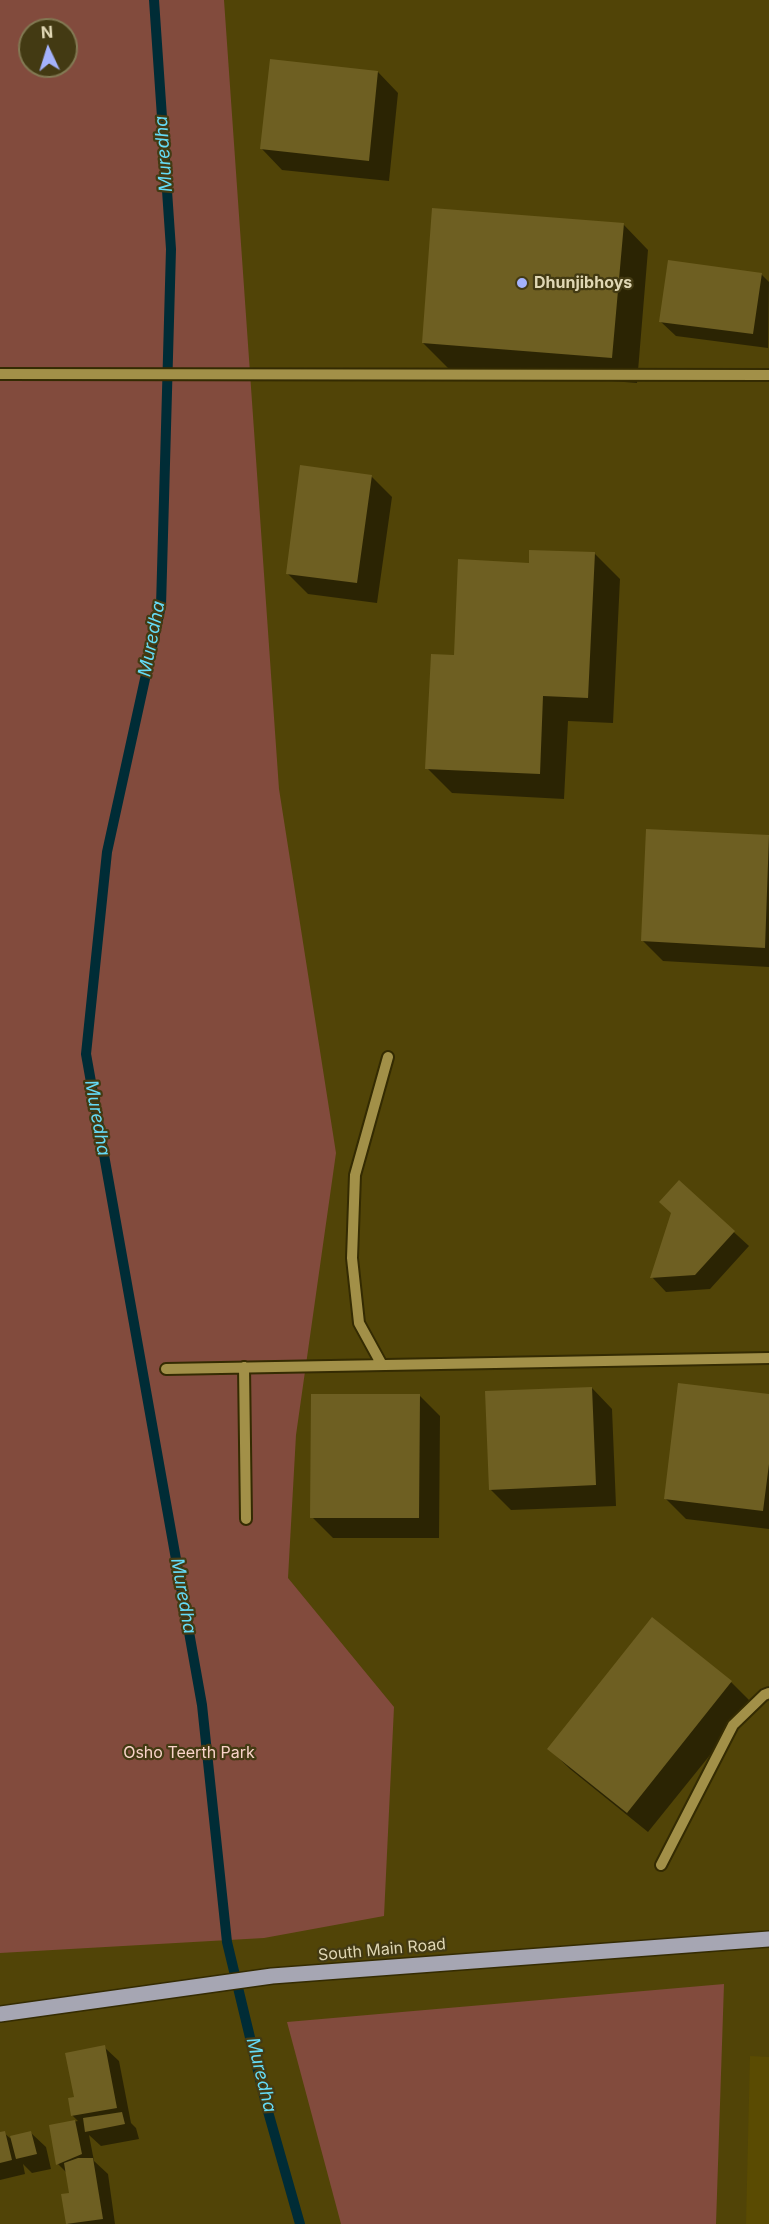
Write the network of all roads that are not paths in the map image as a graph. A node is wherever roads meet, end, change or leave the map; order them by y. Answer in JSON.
{"nodes":[{"id":1,"x":0,"y":374,"type":"edge"},
{"id":2,"x":769,"y":375,"type":"edge"},
{"id":3,"x":388,"y":1057,"type":"dead end"},
{"id":4,"x":769,"y":1358,"type":"edge"},
{"id":5,"x":382,"y":1365,"type":"junction"},
{"id":6,"x":244,"y":1367,"type":"junction"},
{"id":7,"x":166,"y":1369,"type":"dead end"},
{"id":8,"x":246,"y":1519,"type":"dead end"},
{"id":9,"x":769,"y":1694,"type":"edge"},
{"id":10,"x":661,"y":1865,"type":"dead end"},
{"id":11,"x":769,"y":1940,"type":"edge"},
{"id":12,"x":0,"y":2014,"type":"edge"}],
"edges":[{"from":1,"to":2,"type":"street"},
{"from":3,"to":5,"type":"street"},
{"from":4,"to":5,"type":"street"},
{"from":5,"to":6,"type":"street"},
{"from":6,"to":7,"type":"street"},
{"from":6,"to":8,"type":"street"},
{"from":9,"to":10,"type":"street"},
{"from":11,"to":12,"type":"main road","name":"South Main Road"}]}
